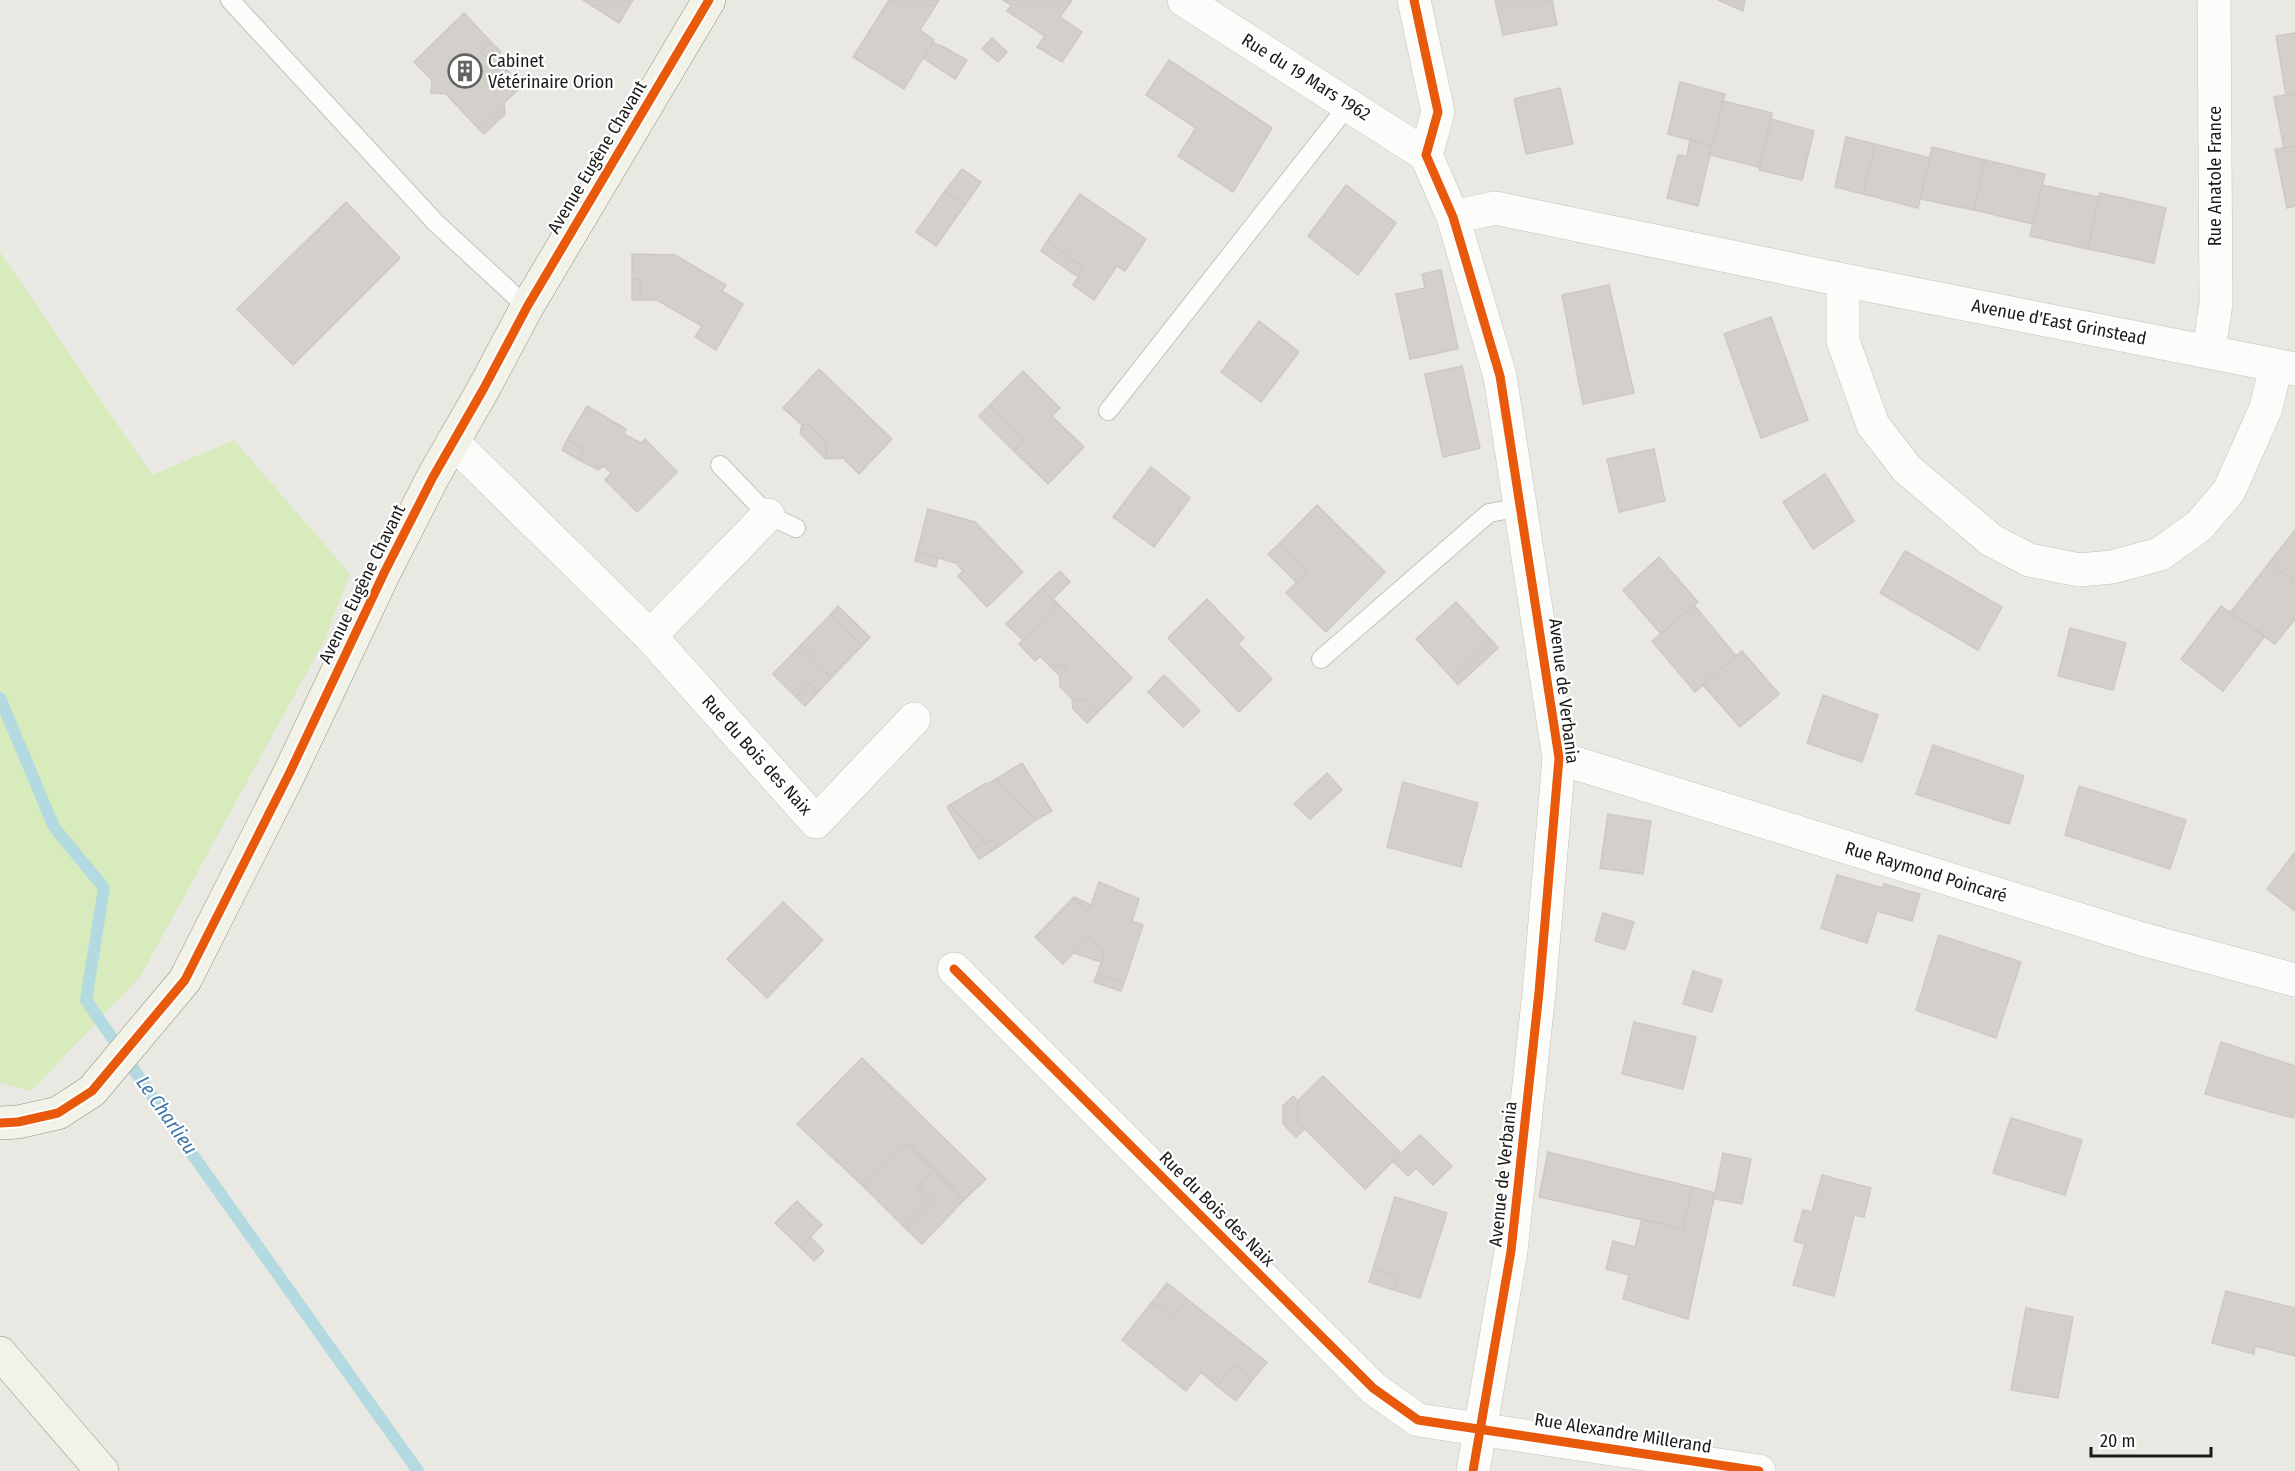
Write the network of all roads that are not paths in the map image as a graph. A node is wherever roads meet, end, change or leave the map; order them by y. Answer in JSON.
{"nodes":[{"id":1,"x":230,"y":0,"type":"edge"},
{"id":2,"x":709,"y":0,"type":"edge"},
{"id":3,"x":1184,"y":0,"type":"edge"},
{"id":4,"x":1414,"y":0,"type":"edge"},
{"id":5,"x":2214,"y":0,"type":"edge"},
{"id":6,"x":1349,"y":104,"type":"junction"},
{"id":7,"x":1426,"y":155,"type":"junction"},
{"id":8,"x":1454,"y":217,"type":"junction"},
{"id":9,"x":1843,"y":280,"type":"junction"},
{"id":10,"x":527,"y":307,"type":"junction"},
{"id":11,"x":2209,"y":351,"type":"junction"},
{"id":12,"x":2285,"y":367,"type":"edge"},
{"id":13,"x":1108,"y":411,"type":"dead end"},
{"id":14,"x":453,"y":442,"type":"junction"},
{"id":15,"x":720,"y":465,"type":"dead end"},
{"id":16,"x":1521,"y":507,"type":"junction"},
{"id":17,"x":782,"y":522,"type":"joint"},
{"id":18,"x":650,"y":636,"type":"junction"},
{"id":19,"x":1321,"y":659,"type":"dead end"},
{"id":20,"x":914,"y":719,"type":"dead end"},
{"id":21,"x":1559,"y":758,"type":"junction"},
{"id":22,"x":954,"y":969,"type":"dead end"},
{"id":23,"x":2295,"y":980,"type":"edge"},
{"id":24,"x":0,"y":1123,"type":"edge"},
{"id":25,"x":0,"y":1353,"type":"edge"},
{"id":26,"x":1482,"y":1429,"type":"junction"},
{"id":27,"x":102,"y":1471,"type":"edge"},
{"id":28,"x":1473,"y":1471,"type":"edge"},
{"id":29,"x":1759,"y":1471,"type":"edge"}],
"edges":[{"from":1,"to":10,"type":"lane"},
{"from":2,"to":10,"type":"street","name":"Avenue Eugène Chavant"},
{"from":3,"to":6,"type":"street","name":"Rue du 19 Mars 1962"},
{"from":4,"to":7,"type":"street"},
{"from":5,"to":11,"type":"street","name":"Rue Anatole France"},
{"from":6,"to":7,"type":"street","name":"Rue du 19 Mars 1962"},
{"from":6,"to":13,"type":"lane"},
{"from":7,"to":8,"type":"street","name":"Avenue de Verbania"},
{"from":8,"to":9,"type":"street","name":"Avenue d'East Grinstead"},
{"from":8,"to":16,"type":"street","name":"Avenue de Verbania"},
{"from":9,"to":11,"type":"street","name":"Avenue d'East Grinstead"},
{"from":9,"to":12,"type":"street","name":"Avenue d'East Grinstead"},
{"from":10,"to":14,"type":"street","name":"Avenue Eugène Chavant"},
{"from":11,"to":12,"type":"street","name":"Avenue d'East Grinstead"},
{"from":14,"to":18,"type":"street","name":"Rue du Bois des Naix"},
{"from":14,"to":24,"type":"street","name":"Avenue Eugène Chavant"},
{"from":15,"to":17,"type":"lane"},
{"from":16,"to":19,"type":"lane"},
{"from":16,"to":21,"type":"street","name":"Avenue de Verbania"},
{"from":17,"to":18,"type":"street"},
{"from":18,"to":20,"type":"street","name":"Rue du Bois des Naix"},
{"from":21,"to":23,"type":"street","name":"Rue Raymond Poincaré"},
{"from":21,"to":26,"type":"street","name":"Avenue de Verbania"},
{"from":22,"to":26,"type":"street","name":"Rue du Bois des Naix"},
{"from":25,"to":27,"type":"street"},
{"from":26,"to":28,"type":"street","name":"Avenue de Verbania"},
{"from":26,"to":29,"type":"street","name":"Rue Alexandre Millerand"}]}
